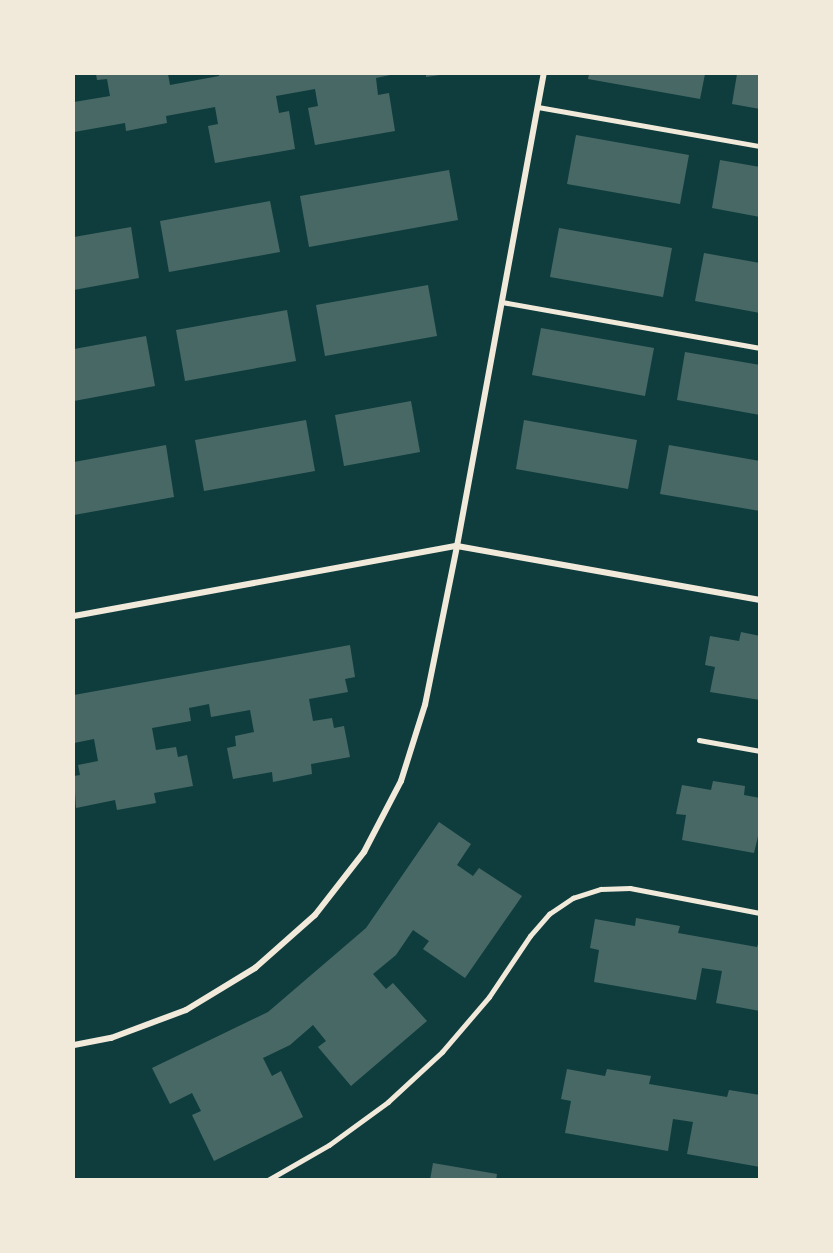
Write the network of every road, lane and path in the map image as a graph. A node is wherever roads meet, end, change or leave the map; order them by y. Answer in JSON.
{"nodes":[{"id":1,"x":544,"y":74,"type":"edge"},
{"id":2,"x":538,"y":107,"type":"junction"},
{"id":3,"x":759,"y":146,"type":"edge"},
{"id":4,"x":502,"y":302,"type":"junction"},
{"id":5,"x":759,"y":348,"type":"edge"},
{"id":6,"x":457,"y":546,"type":"junction"},
{"id":7,"x":759,"y":600,"type":"edge"},
{"id":8,"x":74,"y":616,"type":"edge"},
{"id":9,"x":699,"y":740,"type":"dead end"},
{"id":10,"x":759,"y":751,"type":"edge"},
{"id":11,"x":759,"y":913,"type":"edge"},
{"id":12,"x":74,"y":1045,"type":"edge"},
{"id":13,"x":268,"y":1179,"type":"edge"}],
"edges":[{"from":1,"to":2,"type":"street"},
{"from":2,"to":3,"type":"lane"},
{"from":2,"to":4,"type":"street"},
{"from":4,"to":5,"type":"lane"},
{"from":4,"to":6,"type":"street"},
{"from":6,"to":7,"type":"street"},
{"from":6,"to":8,"type":"street"},
{"from":6,"to":12,"type":"street"},
{"from":9,"to":10,"type":"lane"},
{"from":11,"to":13,"type":"lane"}]}
